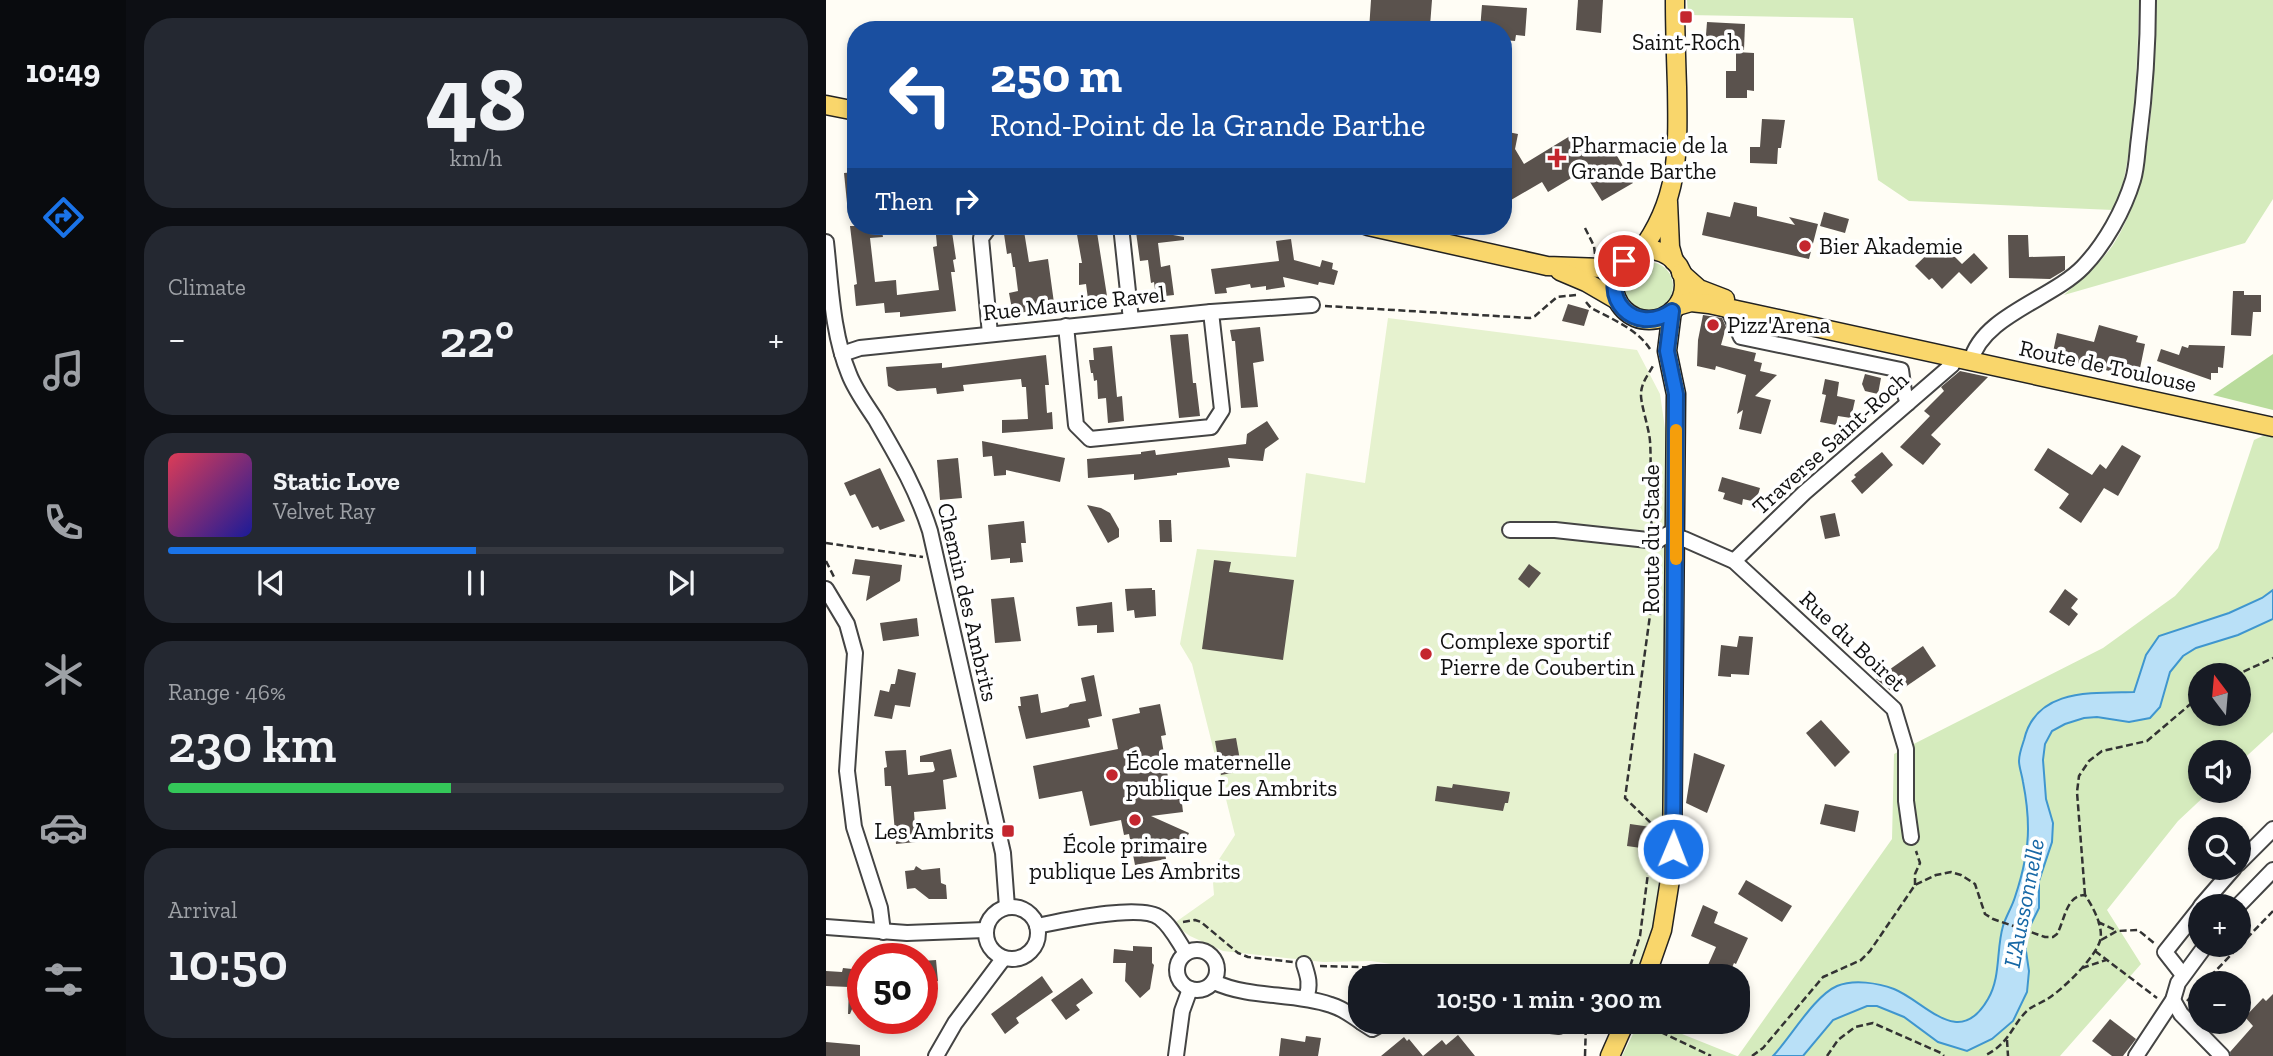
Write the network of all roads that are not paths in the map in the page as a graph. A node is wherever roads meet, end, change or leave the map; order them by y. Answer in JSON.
{"nodes":[{"id":1,"x":1675,"y":0,"type":"edge"},
{"id":2,"x":2148,"y":0,"type":"edge"},
{"id":3,"x":827,"y":108,"type":"edge"},
{"id":4,"x":847,"y":110,"type":"edge"},
{"id":5,"x":1668,"y":200,"type":"junction"},
{"id":6,"x":983,"y":235,"type":"edge"},
{"id":7,"x":1122,"y":235,"type":"edge"},
{"id":8,"x":1408,"y":235,"type":"edge"},
{"id":9,"x":826,"y":242,"type":"edge"},
{"id":10,"x":1640,"y":252,"type":"junction"},
{"id":11,"x":1624,"y":261,"type":"junction"},
{"id":12,"x":1547,"y":266,"type":"junction"},
{"id":13,"x":1677,"y":267,"type":"junction"},
{"id":14,"x":828,"y":278,"type":"edge"},
{"id":15,"x":1617,"y":300,"type":"junction"},
{"id":16,"x":1311,"y":305,"type":"road end"},
{"id":17,"x":1674,"y":308,"type":"junction"},
{"id":18,"x":1728,"y":310,"type":"junction"},
{"id":19,"x":1211,"y":312,"type":"junction"},
{"id":20,"x":1638,"y":318,"type":"junction"},
{"id":21,"x":1131,"y":320,"type":"junction"},
{"id":22,"x":1066,"y":326,"type":"junction"},
{"id":23,"x":990,"y":334,"type":"junction"},
{"id":24,"x":1933,"y":353,"type":"junction"},
{"id":25,"x":842,"y":354,"type":"junction"},
{"id":26,"x":1659,"y":356,"type":"junction"},
{"id":27,"x":1963,"y":359,"type":"junction"},
{"id":28,"x":1908,"y":404,"type":"junction"},
{"id":29,"x":2273,"y":427,"type":"edge"},
{"id":30,"x":1510,"y":530,"type":"dead end"},
{"id":31,"x":1676,"y":535,"type":"junction"},
{"id":32,"x":1734,"y":561,"type":"junction"},
{"id":33,"x":826,"y":589,"type":"edge"},
{"id":34,"x":2273,"y":829,"type":"edge"},
{"id":35,"x":1911,"y":837,"type":"road end"},
{"id":36,"x":2251,"y":851,"type":"edge"},
{"id":37,"x":2273,"y":870,"type":"edge"},
{"id":38,"x":2224,"y":880,"type":"edge"},
{"id":39,"x":2211,"y":894,"type":"edge"},
{"id":40,"x":2250,"y":894,"type":"edge"},
{"id":41,"x":1007,"y":907,"type":"junction"},
{"id":42,"x":2188,"y":922,"type":"edge"},
{"id":43,"x":1037,"y":926,"type":"junction"},
{"id":44,"x":826,"y":927,"type":"edge"},
{"id":45,"x":985,"y":930,"type":"junction"},
{"id":46,"x":883,"y":932,"type":"junction"},
{"id":47,"x":1186,"y":953,"type":"junction"},
{"id":48,"x":2197,"y":957,"type":"edge"},
{"id":49,"x":1003,"y":959,"type":"junction"},
{"id":50,"x":1304,"y":964,"type":"road end"},
{"id":51,"x":1650,"y":964,"type":"edge"},
{"id":52,"x":2183,"y":975,"type":"junction"},
{"id":53,"x":1214,"y":982,"type":"junction"},
{"id":54,"x":1190,"y":989,"type":"junction"},
{"id":55,"x":1307,"y":998,"type":"junction"},
{"id":56,"x":2178,"y":1003,"type":"junction"},
{"id":57,"x":1348,"y":1013,"type":"edge"},
{"id":58,"x":1620,"y":1034,"type":"edge"},
{"id":59,"x":936,"y":1056,"type":"edge"},
{"id":60,"x":1176,"y":1056,"type":"edge"},
{"id":61,"x":1611,"y":1056,"type":"edge"},
{"id":62,"x":2136,"y":1056,"type":"edge"},
{"id":63,"x":2222,"y":1056,"type":"edge"}],
"edges":[{"from":1,"to":5,"type":"main road"},
{"from":2,"to":27,"type":"street","name":"Traverse Saint-Roch"},
{"from":3,"to":4,"type":"main road"},
{"from":5,"to":10,"type":"main road"},
{"from":5,"to":13,"type":"main road"},
{"from":6,"to":23,"type":"street"},
{"from":7,"to":21,"type":"street"},
{"from":8,"to":12,"type":"main road"},
{"from":9,"to":14,"type":"street","name":"Chemin des Ambrits"},
{"from":10,"to":11,"type":"main road"},
{"from":10,"to":13,"type":"main road"},
{"from":11,"to":12,"type":"main road"},
{"from":11,"to":15,"type":"main road"},
{"from":12,"to":15,"type":"main road"},
{"from":13,"to":17,"type":"main road"},
{"from":13,"to":24,"type":"main road","name":"Route de Toulouse"},
{"from":14,"to":25,"type":"street","name":"Chemin des Ambrits"},
{"from":15,"to":20,"type":"main road"},
{"from":16,"to":19,"type":"street","name":"Rue Maurice Ravel"},
{"from":17,"to":18,"type":"main road","name":"Route de Toulouse"},
{"from":17,"to":20,"type":"main road"},
{"from":17,"to":26,"type":"main road","name":"Route du Stade"},
{"from":18,"to":24,"type":"main road","name":"Route de Toulouse"},
{"from":18,"to":28,"type":"street"},
{"from":19,"to":21,"type":"street","name":"Rue Maurice Ravel"},
{"from":19,"to":22,"type":"street"},
{"from":20,"to":26,"type":"main road","name":"Route du Stade"},
{"from":21,"to":22,"type":"street","name":"Rue Maurice Ravel"},
{"from":22,"to":23,"type":"street","name":"Rue Maurice Ravel"},
{"from":23,"to":25,"type":"street","name":"Rue Maurice Ravel"},
{"from":24,"to":27,"type":"main road","name":"Route de Toulouse"},
{"from":25,"to":41,"type":"street","name":"Chemin des Ambrits"},
{"from":26,"to":31,"type":"main road","name":"Route du Stade"},
{"from":27,"to":28,"type":"street","name":"Traverse Saint-Roch"},
{"from":27,"to":29,"type":"main road","name":"Route de Toulouse"},
{"from":28,"to":32,"type":"street","name":"Traverse Saint-Roch"},
{"from":30,"to":31,"type":"street"},
{"from":31,"to":32,"type":"street","name":"Rue du Boiret"},
{"from":31,"to":51,"type":"main road","name":"Route du Stade"},
{"from":32,"to":35,"type":"street","name":"Rue du Boiret"},
{"from":33,"to":46,"type":"street"},
{"from":34,"to":36,"type":"street"},
{"from":37,"to":40,"type":"street"},
{"from":38,"to":39,"type":"street"},
{"from":41,"to":43,"type":"street"},
{"from":41,"to":45,"type":"street"},
{"from":42,"to":52,"type":"street"},
{"from":43,"to":47,"type":"street"},
{"from":43,"to":49,"type":"street"},
{"from":44,"to":46,"type":"street"},
{"from":45,"to":46,"type":"street"},
{"from":45,"to":49,"type":"street"},
{"from":47,"to":53,"type":"street"},
{"from":47,"to":54,"type":"street"},
{"from":48,"to":52,"type":"street"},
{"from":49,"to":59,"type":"street"},
{"from":50,"to":55,"type":"street"},
{"from":52,"to":56,"type":"street"},
{"from":53,"to":54,"type":"street"},
{"from":53,"to":55,"type":"street"},
{"from":54,"to":60,"type":"street"},
{"from":55,"to":57,"type":"street"},
{"from":56,"to":62,"type":"street"},
{"from":56,"to":63,"type":"street"},
{"from":58,"to":61,"type":"main road"}]}
